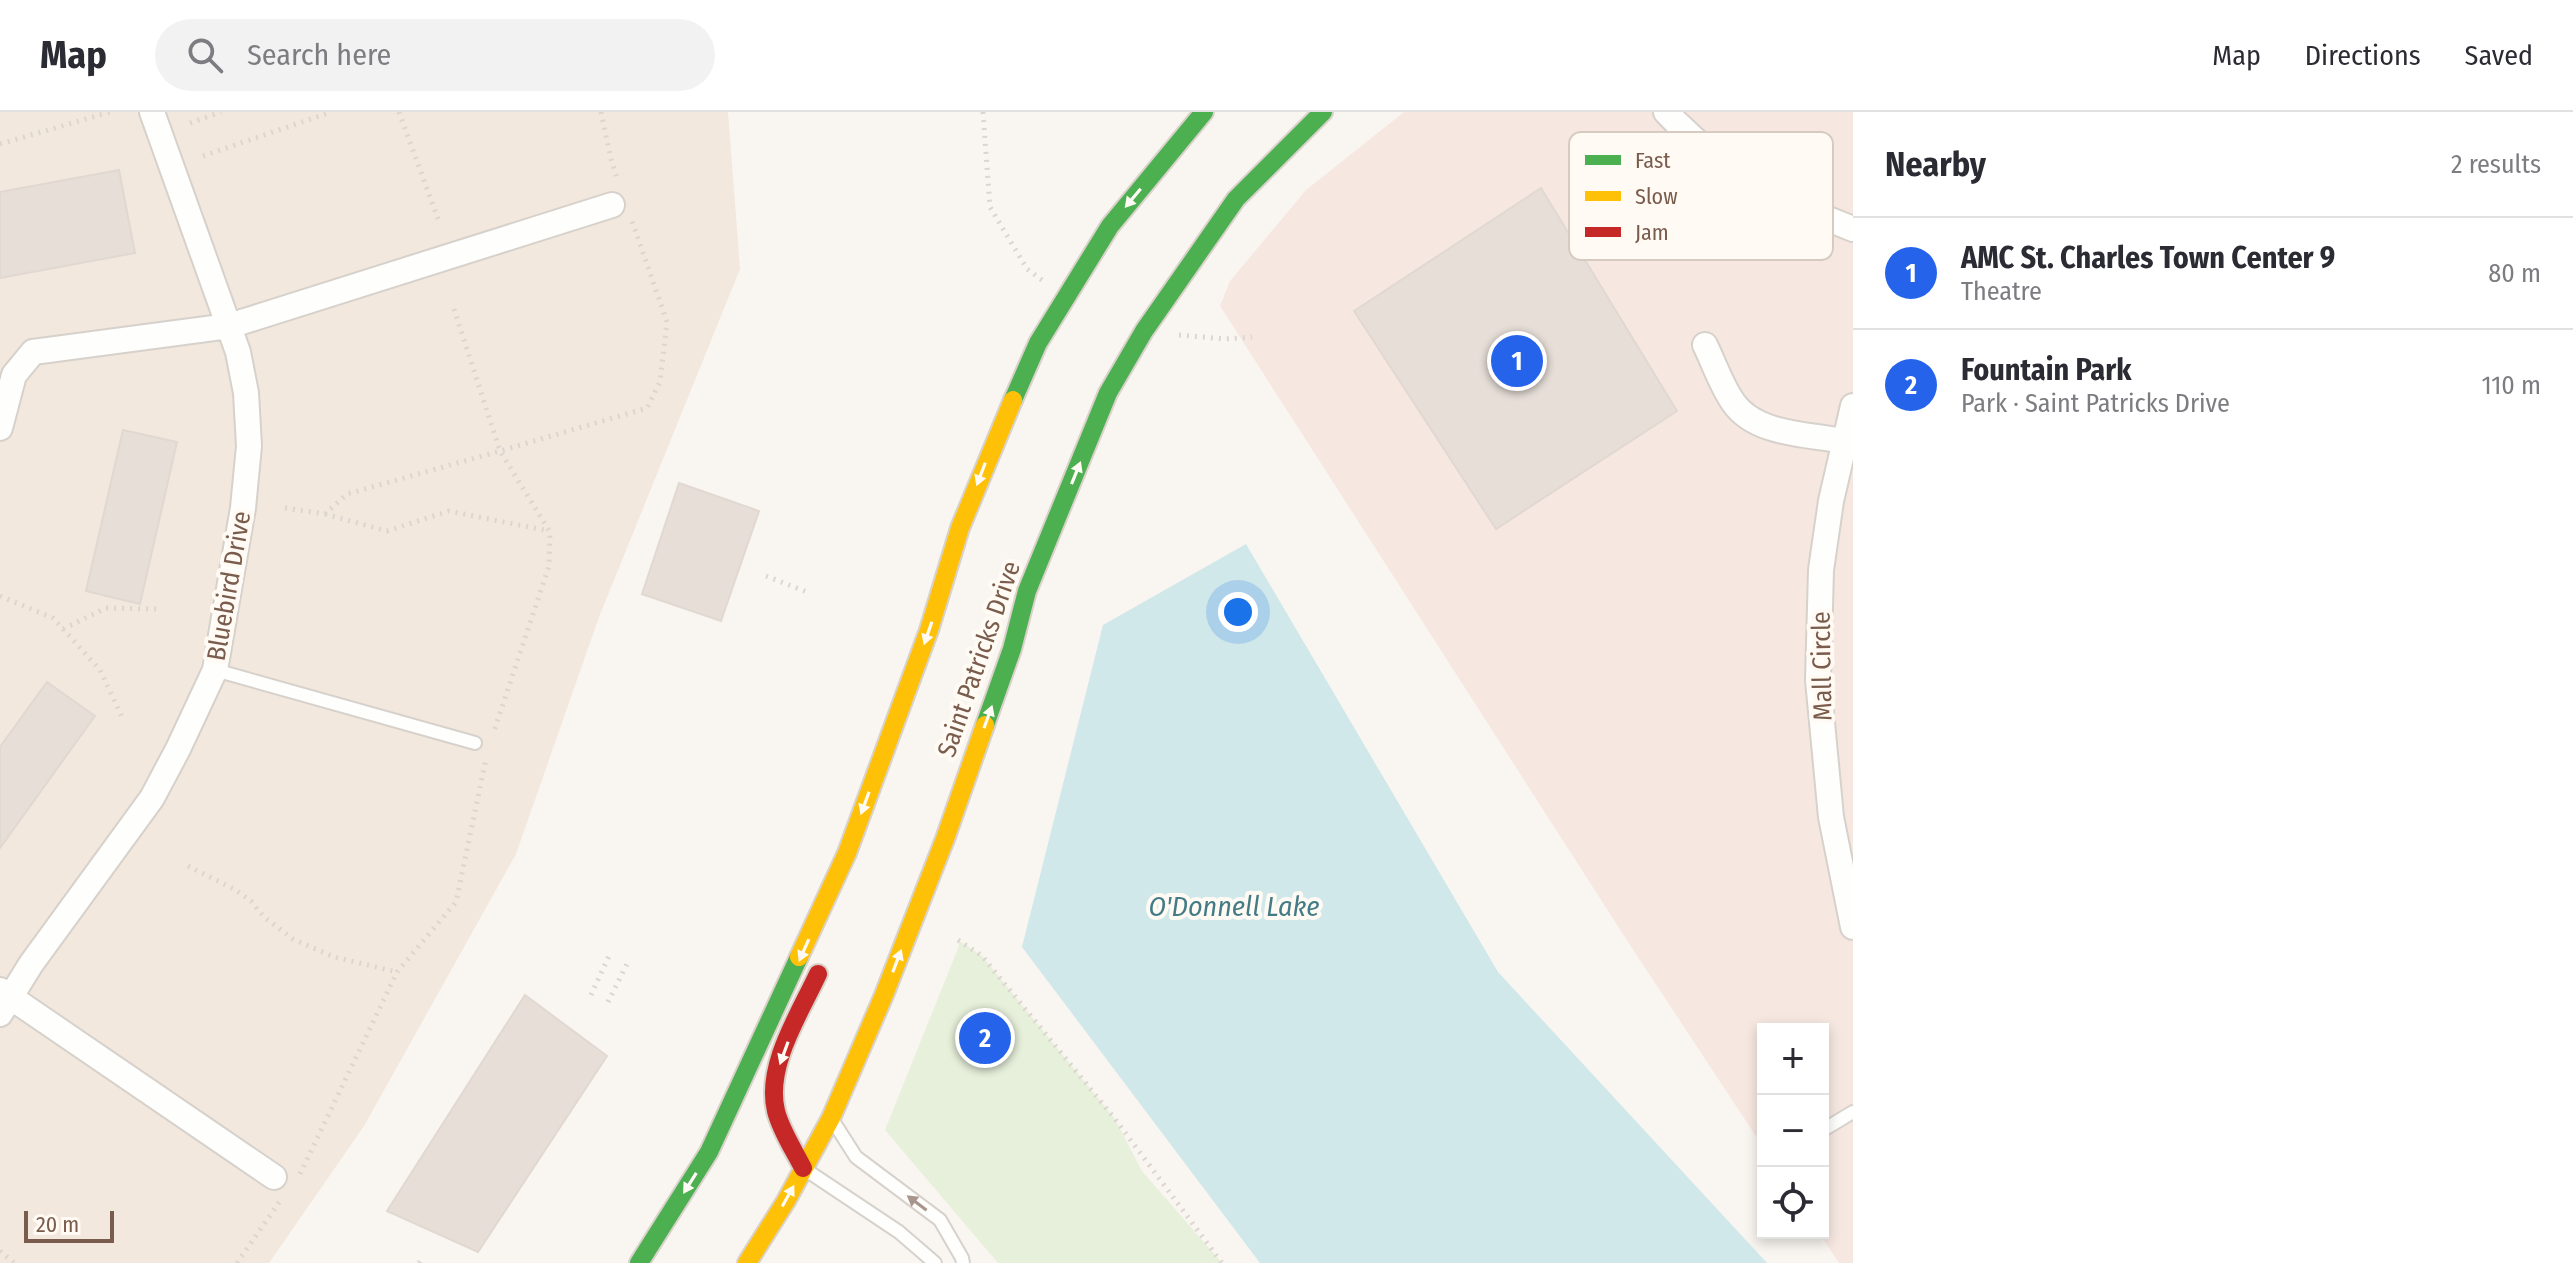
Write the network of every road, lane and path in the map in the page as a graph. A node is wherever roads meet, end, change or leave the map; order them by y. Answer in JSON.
{"nodes":[{"id":1,"x":110,"y":112,"type":"edge"},
{"id":2,"x":152,"y":112,"type":"edge"},
{"id":3,"x":221,"y":112,"type":"edge"},
{"id":4,"x":331,"y":112,"type":"edge"},
{"id":5,"x":399,"y":112,"type":"edge"},
{"id":6,"x":601,"y":112,"type":"edge"},
{"id":7,"x":983,"y":112,"type":"edge"},
{"id":8,"x":1204,"y":112,"type":"edge"},
{"id":9,"x":1323,"y":112,"type":"edge"},
{"id":10,"x":1666,"y":112,"type":"edge"},
{"id":11,"x":190,"y":123,"type":"dead end"},
{"id":12,"x":1685,"y":132,"type":"edge"},
{"id":13,"x":0,"y":144,"type":"edge"},
{"id":14,"x":203,"y":156,"type":"dead end"},
{"id":15,"x":621,"y":204,"type":"junction"},
{"id":16,"x":438,"y":219,"type":"dead end"},
{"id":17,"x":1833,"y":221,"type":"edge"},
{"id":18,"x":1853,"y":229,"type":"edge"},
{"id":19,"x":1064,"y":298,"type":"junction"},
{"id":20,"x":454,"y":309,"type":"dead end"},
{"id":21,"x":229,"y":326,"type":"junction"},
{"id":22,"x":1178,"y":335,"type":"dead end"},
{"id":23,"x":1252,"y":337,"type":"dead end"},
{"id":24,"x":1705,"y":345,"type":"dead end"},
{"id":25,"x":1853,"y":406,"type":"edge"},
{"id":26,"x":0,"y":428,"type":"edge"},
{"id":27,"x":1843,"y":441,"type":"junction"},
{"id":28,"x":500,"y":451,"type":"junction"},
{"id":29,"x":285,"y":508,"type":"dead end"},
{"id":30,"x":325,"y":514,"type":"junction"},
{"id":31,"x":550,"y":532,"type":"junction"},
{"id":32,"x":766,"y":576,"type":"dead end"},
{"id":33,"x":807,"y":592,"type":"dead end"},
{"id":34,"x":0,"y":596,"type":"edge"},
{"id":35,"x":157,"y":609,"type":"dead end"},
{"id":36,"x":63,"y":629,"type":"junction"},
{"id":37,"x":215,"y":670,"type":"junction"},
{"id":38,"x":122,"y":717,"type":"dead end"},
{"id":39,"x":490,"y":742,"type":"dead end"},
{"id":40,"x":475,"y":743,"type":"dead end"},
{"id":41,"x":486,"y":756,"type":"dead end"},
{"id":42,"x":847,"y":853,"type":"junction"},
{"id":43,"x":188,"y":866,"type":"dead end"},
{"id":44,"x":859,"y":881,"type":"dead end"},
{"id":45,"x":1853,"y":927,"type":"edge"},
{"id":46,"x":958,"y":940,"type":"dead end"},
{"id":47,"x":827,"y":953,"type":"dead end"},
{"id":48,"x":609,"y":956,"type":"dead end"},
{"id":49,"x":627,"y":964,"type":"dead end"},
{"id":50,"x":397,"y":972,"type":"junction"},
{"id":51,"x":591,"y":995,"type":"dead end"},
{"id":52,"x":3,"y":1000,"type":"edge"},
{"id":53,"x":608,"y":1002,"type":"dead end"},
{"id":54,"x":1853,"y":1112,"type":"edge"},
{"id":55,"x":831,"y":1118,"type":"junction"},
{"id":56,"x":1829,"y":1126,"type":"edge"},
{"id":57,"x":803,"y":1168,"type":"junction"},
{"id":58,"x":286,"y":1176,"type":"joint"},
{"id":59,"x":281,"y":1201,"type":"dead end"},
{"id":60,"x":0,"y":1251,"type":"edge"},
{"id":61,"x":14,"y":1263,"type":"edge"},
{"id":62,"x":237,"y":1263,"type":"edge"},
{"id":63,"x":639,"y":1263,"type":"edge"},
{"id":64,"x":747,"y":1263,"type":"edge"},
{"id":65,"x":935,"y":1263,"type":"edge"},
{"id":66,"x":963,"y":1263,"type":"edge"},
{"id":67,"x":1222,"y":1263,"type":"edge"}],
"edges":[{"from":1,"to":13,"type":"path"},
{"from":2,"to":21,"type":"street","name":"Bluebird Drive"},
{"from":3,"to":11,"type":"path"},
{"from":4,"to":14,"type":"path"},
{"from":5,"to":16,"type":"path"},
{"from":6,"to":15,"type":"path"},
{"from":7,"to":19,"type":"path"},
{"from":8,"to":19,"type":"main road","one_way":true},
{"from":55,"to":9,"type":"main road","name":"Saint Patricks Drive","one_way":true},
{"from":10,"to":12,"type":"street"},
{"from":15,"to":21,"type":"street"},
{"from":15,"to":28,"type":"path"},
{"from":17,"to":18,"type":"street"},
{"from":19,"to":42,"type":"main road","one_way":true},
{"from":20,"to":28,"type":"path"},
{"from":21,"to":26,"type":"street"},
{"from":21,"to":37,"type":"street","name":"Bluebird Drive"},
{"from":22,"to":23,"type":"path"},
{"from":24,"to":27,"type":"street"},
{"from":25,"to":27,"type":"street","name":"Mall Circle"},
{"from":27,"to":45,"type":"street","name":"Mall Circle"},
{"from":28,"to":30,"type":"path"},
{"from":28,"to":31,"type":"path"},
{"from":29,"to":30,"type":"path"},
{"from":30,"to":31,"type":"path"},
{"from":31,"to":39,"type":"path"},
{"from":32,"to":33,"type":"path"},
{"from":34,"to":36,"type":"path"},
{"from":35,"to":36,"type":"path"},
{"from":36,"to":38,"type":"path"},
{"from":37,"to":40,"type":"lane"},
{"from":37,"to":52,"type":"street","name":"Bluebird Drive"},
{"from":41,"to":50,"type":"path"},
{"from":42,"to":44,"type":"main road"},
{"from":42,"to":63,"type":"main road","one_way":true},
{"from":43,"to":50,"type":"path"},
{"from":46,"to":67,"type":"path"},
{"from":47,"to":57,"type":"main road","one_way":true},
{"from":48,"to":51,"type":"path"},
{"from":49,"to":53,"type":"path"},
{"from":50,"to":58,"type":"path"},
{"from":52,"to":58,"type":"street"},
{"from":54,"to":56,"type":"lane"},
{"from":55,"to":57,"type":"main road","name":"Saint Patricks Drive"},
{"from":66,"to":55,"type":"lane","one_way":true},
{"from":64,"to":57,"type":"main road","name":"Saint Patricks Drive","one_way":true},
{"from":57,"to":65,"type":"lane"},
{"from":59,"to":62,"type":"path"},
{"from":60,"to":61,"type":"path"}]}
